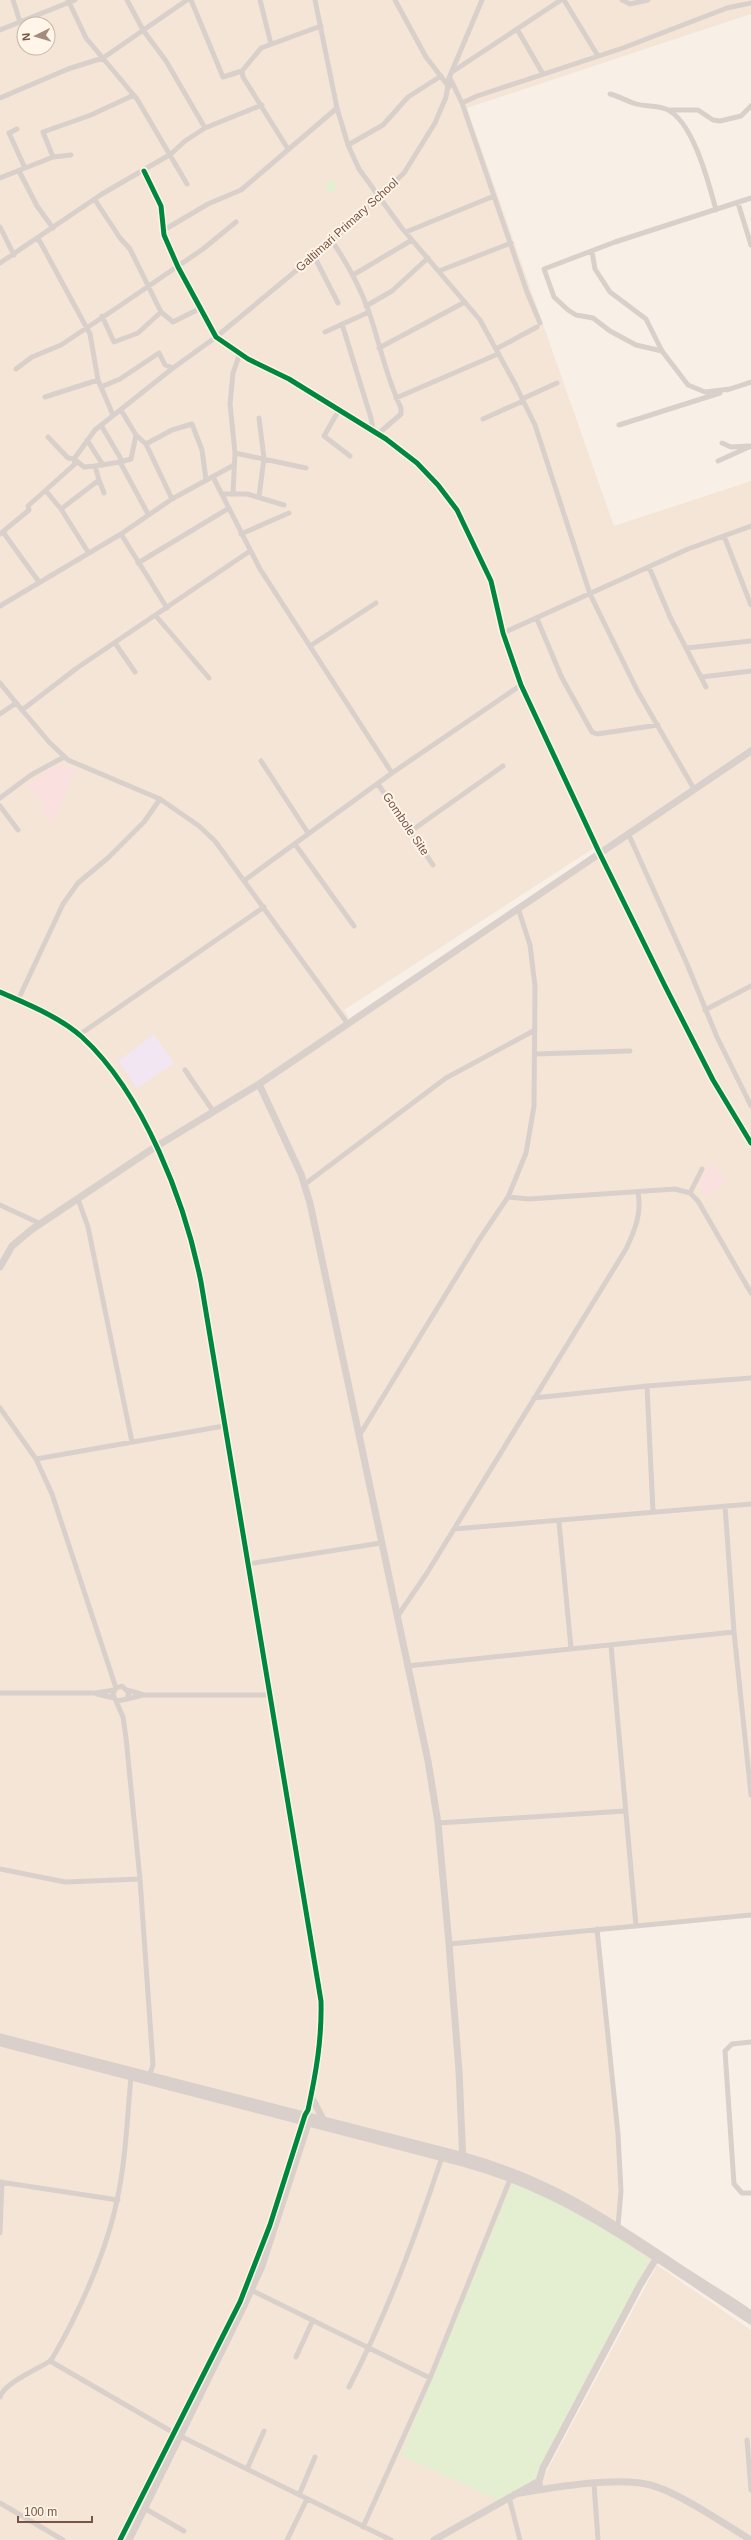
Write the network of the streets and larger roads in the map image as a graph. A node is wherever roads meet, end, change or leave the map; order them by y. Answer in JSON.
{"nodes":[{"id":1,"x":13,"y":0,"type":"edge"},
{"id":2,"x":75,"y":0,"type":"edge"},
{"id":3,"x":127,"y":0,"type":"edge"},
{"id":4,"x":186,"y":0,"type":"edge"},
{"id":5,"x":191,"y":0,"type":"edge"},
{"id":6,"x":260,"y":0,"type":"edge"},
{"id":7,"x":315,"y":0,"type":"edge"},
{"id":8,"x":395,"y":0,"type":"edge"},
{"id":9,"x":482,"y":0,"type":"edge"},
{"id":10,"x":562,"y":0,"type":"edge"},
{"id":11,"x":622,"y":0,"type":"edge"},
{"id":12,"x":648,"y":0,"type":"edge"},
{"id":13,"x":68,"y":1,"type":"edge"},
{"id":14,"x":751,"y":3,"type":"edge"},
{"id":15,"x":18,"y":16,"type":"edge"},
{"id":16,"x":34,"y":16,"type":"edge"},
{"id":17,"x":16,"y":24,"type":"edge"},
{"id":18,"x":321,"y":26,"type":"junction"},
{"id":19,"x":517,"y":29,"type":"junction"},
{"id":20,"x":0,"y":30,"type":"edge"},
{"id":21,"x":143,"y":30,"type":"junction"},
{"id":22,"x":271,"y":44,"type":"junction"},
{"id":23,"x":598,"y":56,"type":"junction"},
{"id":24,"x":103,"y":58,"type":"junction"},
{"id":25,"x":242,"y":71,"type":"junction"},
{"id":26,"x":543,"y":74,"type":"junction"},
{"id":27,"x":451,"y":75,"type":"junction"},
{"id":28,"x":441,"y":76,"type":"junction"},
{"id":29,"x":449,"y":87,"type":"junction"},
{"id":30,"x":610,"y":94,"type":"dead end"},
{"id":31,"x":134,"y":95,"type":"junction"},
{"id":32,"x":0,"y":98,"type":"edge"},
{"id":33,"x":462,"y":103,"type":"junction"},
{"id":34,"x":262,"y":106,"type":"junction"},
{"id":35,"x":751,"y":106,"type":"edge"},
{"id":36,"x":337,"y":108,"type":"junction"},
{"id":37,"x":669,"y":110,"type":"junction"},
{"id":38,"x":205,"y":128,"type":"junction"},
{"id":39,"x":17,"y":129,"type":"dead end"},
{"id":40,"x":348,"y":146,"type":"junction"},
{"id":41,"x":288,"y":149,"type":"junction"},
{"id":42,"x":171,"y":154,"type":"junction"},
{"id":43,"x":71,"y":155,"type":"dead end"},
{"id":44,"x":53,"y":157,"type":"junction"},
{"id":45,"x":25,"y":168,"type":"junction"},
{"id":46,"x":18,"y":171,"type":"junction"},
{"id":47,"x":144,"y":171,"type":"junction"},
{"id":48,"x":0,"y":178,"type":"edge"},
{"id":49,"x":187,"y":184,"type":"dead end"},
{"id":50,"x":494,"y":196,"type":"junction"},
{"id":51,"x":379,"y":198,"type":"junction"},
{"id":52,"x":751,"y":198,"type":"edge"},
{"id":53,"x":95,"y":200,"type":"junction"},
{"id":54,"x":738,"y":203,"type":"junction"},
{"id":55,"x":716,"y":210,"type":"junction"},
{"id":56,"x":236,"y":222,"type":"dead end"},
{"id":57,"x":0,"y":227,"type":"edge"},
{"id":58,"x":53,"y":228,"type":"junction"},
{"id":59,"x":164,"y":230,"type":"junction"},
{"id":60,"x":406,"y":232,"type":"junction"},
{"id":61,"x":38,"y":238,"type":"junction"},
{"id":62,"x":412,"y":240,"type":"junction"},
{"id":63,"x":332,"y":241,"type":"junction"},
{"id":64,"x":511,"y":243,"type":"junction"},
{"id":65,"x":751,"y":245,"type":"edge"},
{"id":66,"x":592,"y":251,"type":"junction"},
{"id":67,"x":14,"y":255,"type":"junction"},
{"id":68,"x":314,"y":256,"type":"junction"},
{"id":69,"x":428,"y":258,"type":"junction"},
{"id":70,"x":0,"y":264,"type":"edge"},
{"id":71,"x":178,"y":267,"type":"junction"},
{"id":72,"x":439,"y":271,"type":"junction"},
{"id":73,"x":353,"y":275,"type":"junction"},
{"id":74,"x":147,"y":286,"type":"junction"},
{"id":75,"x":465,"y":302,"type":"junction"},
{"id":76,"x":338,"y":303,"type":"dead end"},
{"id":77,"x":366,"y":306,"type":"junction"},
{"id":78,"x":200,"y":308,"type":"junction"},
{"id":79,"x":161,"y":312,"type":"junction"},
{"id":80,"x":369,"y":312,"type":"junction"},
{"id":81,"x":102,"y":316,"type":"junction"},
{"id":82,"x":342,"y":324,"type":"junction"},
{"id":83,"x":86,"y":327,"type":"junction"},
{"id":84,"x":325,"y":332,"type":"dead end"},
{"id":85,"x":216,"y":338,"type":"junction"},
{"id":86,"x":379,"y":348,"type":"junction"},
{"id":87,"x":497,"y":352,"type":"junction"},
{"id":88,"x":662,"y":352,"type":"junction"},
{"id":89,"x":240,"y":353,"type":"junction"},
{"id":90,"x":173,"y":368,"type":"junction"},
{"id":91,"x":16,"y":369,"type":"dead end"},
{"id":92,"x":98,"y":380,"type":"junction"},
{"id":93,"x":751,"y":382,"type":"edge"},
{"id":94,"x":556,"y":383,"type":"dead end"},
{"id":95,"x":101,"y":387,"type":"junction"},
{"id":96,"x":730,"y":389,"type":"junction"},
{"id":97,"x":45,"y":397,"type":"dead end"},
{"id":98,"x":396,"y":398,"type":"junction"},
{"id":99,"x":523,"y":400,"type":"junction"},
{"id":100,"x":121,"y":410,"type":"junction"},
{"id":101,"x":339,"y":410,"type":"junction"},
{"id":102,"x":113,"y":415,"type":"junction"},
{"id":103,"x":258,"y":418,"type":"dead end"},
{"id":104,"x":483,"y":419,"type":"dead end"},
{"id":105,"x":101,"y":425,"type":"junction"},
{"id":106,"x":619,"y":425,"type":"dead end"},
{"id":107,"x":373,"y":430,"type":"junction"},
{"id":108,"x":378,"y":434,"type":"junction"},
{"id":109,"x":136,"y":435,"type":"junction"},
{"id":110,"x":48,"y":437,"type":"dead end"},
{"id":111,"x":87,"y":440,"type":"junction"},
{"id":112,"x":722,"y":443,"type":"dead end"},
{"id":113,"x":146,"y":444,"type":"junction"},
{"id":114,"x":751,"y":446,"type":"edge"},
{"id":115,"x":235,"y":453,"type":"junction"},
{"id":116,"x":350,"y":456,"type":"dead end"},
{"id":117,"x":264,"y":458,"type":"junction"},
{"id":118,"x":74,"y":459,"type":"junction"},
{"id":119,"x":718,"y":461,"type":"dead end"},
{"id":120,"x":120,"y":462,"type":"junction"},
{"id":121,"x":103,"y":465,"type":"junction"},
{"id":122,"x":95,"y":466,"type":"junction"},
{"id":123,"x":234,"y":466,"type":"junction"},
{"id":124,"x":306,"y":468,"type":"dead end"},
{"id":125,"x":213,"y":477,"type":"junction"},
{"id":126,"x":99,"y":480,"type":"junction"},
{"id":127,"x":206,"y":480,"type":"junction"},
{"id":128,"x":46,"y":491,"type":"junction"},
{"id":129,"x":104,"y":493,"type":"dead end"},
{"id":130,"x":233,"y":493,"type":"junction"},
{"id":131,"x":222,"y":494,"type":"junction"},
{"id":132,"x":259,"y":497,"type":"junction"},
{"id":133,"x":172,"y":499,"type":"junction"},
{"id":134,"x":284,"y":505,"type":"dead end"},
{"id":135,"x":229,"y":508,"type":"junction"},
{"id":136,"x":61,"y":509,"type":"junction"},
{"id":137,"x":289,"y":513,"type":"dead end"},
{"id":138,"x":148,"y":514,"type":"junction"},
{"id":139,"x":751,"y":526,"type":"edge"},
{"id":140,"x":2,"y":533,"type":"edge"},
{"id":141,"x":121,"y":534,"type":"junction"},
{"id":142,"x":241,"y":534,"type":"junction"},
{"id":143,"x":724,"y":536,"type":"junction"},
{"id":144,"x":250,"y":550,"type":"junction"},
{"id":145,"x":88,"y":552,"type":"junction"},
{"id":146,"x":138,"y":563,"type":"junction"},
{"id":147,"x":649,"y":567,"type":"junction"},
{"id":148,"x":39,"y":582,"type":"junction"},
{"id":149,"x":590,"y":594,"type":"junction"},
{"id":150,"x":376,"y":603,"type":"dead end"},
{"id":151,"x":751,"y":605,"type":"edge"},
{"id":152,"x":0,"y":606,"type":"edge"},
{"id":153,"x":167,"y":608,"type":"junction"},
{"id":154,"x":156,"y":616,"type":"junction"},
{"id":155,"x":536,"y":619,"type":"junction"},
{"id":156,"x":503,"y":633,"type":"junction"},
{"id":157,"x":751,"y":641,"type":"edge"},
{"id":158,"x":115,"y":643,"type":"junction"},
{"id":159,"x":310,"y":646,"type":"junction"},
{"id":160,"x":687,"y":648,"type":"junction"},
{"id":161,"x":751,"y":671,"type":"edge"},
{"id":162,"x":135,"y":672,"type":"dead end"},
{"id":163,"x":702,"y":677,"type":"junction"},
{"id":164,"x":209,"y":678,"type":"dead end"},
{"id":165,"x":0,"y":683,"type":"edge"},
{"id":166,"x":521,"y":686,"type":"junction"},
{"id":167,"x":706,"y":687,"type":"dead end"},
{"id":168,"x":16,"y":703,"type":"junction"},
{"id":169,"x":22,"y":710,"type":"junction"},
{"id":170,"x":0,"y":714,"type":"edge"},
{"id":171,"x":658,"y":725,"type":"junction"},
{"id":172,"x":751,"y":751,"type":"edge"},
{"id":173,"x":64,"y":757,"type":"junction"},
{"id":174,"x":261,"y":761,"type":"dead end"},
{"id":175,"x":504,"y":766,"type":"dead end"},
{"id":176,"x":392,"y":773,"type":"junction"},
{"id":177,"x":378,"y":784,"type":"junction"},
{"id":178,"x":694,"y":789,"type":"junction"},
{"id":179,"x":0,"y":798,"type":"edge"},
{"id":180,"x":160,"y":800,"type":"junction"},
{"id":181,"x":0,"y":806,"type":"edge"},
{"id":182,"x":18,"y":830,"type":"dead end"},
{"id":183,"x":411,"y":831,"type":"junction"},
{"id":184,"x":308,"y":833,"type":"junction"},
{"id":185,"x":628,"y":833,"type":"junction"},
{"id":186,"x":295,"y":844,"type":"junction"},
{"id":187,"x":599,"y":852,"type":"junction"},
{"id":188,"x":434,"y":865,"type":"dead end"},
{"id":189,"x":245,"y":880,"type":"junction"},
{"id":190,"x":264,"y":907,"type":"junction"},
{"id":191,"x":518,"y":908,"type":"junction"},
{"id":192,"x":354,"y":926,"type":"dead end"},
{"id":193,"x":751,"y":986,"type":"edge"},
{"id":194,"x":0,"y":992,"type":"edge"},
{"id":195,"x":18,"y":1000,"type":"junction"},
{"id":196,"x":706,"y":1010,"type":"junction"},
{"id":197,"x":348,"y":1024,"type":"junction"},
{"id":198,"x":535,"y":1030,"type":"junction"},
{"id":199,"x":79,"y":1035,"type":"junction"},
{"id":200,"x":630,"y":1051,"type":"dead end"},
{"id":201,"x":535,"y":1054,"type":"junction"},
{"id":202,"x":185,"y":1070,"type":"dead end"},
{"id":203,"x":258,"y":1084,"type":"junction"},
{"id":204,"x":751,"y":1106,"type":"edge"},
{"id":205,"x":213,"y":1111,"type":"junction"},
{"id":206,"x":751,"y":1143,"type":"edge"},
{"id":207,"x":154,"y":1148,"type":"junction"},
{"id":208,"x":702,"y":1169,"type":"dead end"},
{"id":209,"x":305,"y":1184,"type":"junction"},
{"id":210,"x":638,"y":1192,"type":"junction"},
{"id":211,"x":690,"y":1193,"type":"junction"},
{"id":212,"x":508,"y":1197,"type":"junction"},
{"id":213,"x":78,"y":1199,"type":"junction"},
{"id":214,"x":0,"y":1205,"type":"edge"},
{"id":215,"x":41,"y":1224,"type":"junction"},
{"id":216,"x":0,"y":1267,"type":"edge"},
{"id":217,"x":751,"y":1293,"type":"edge"},
{"id":218,"x":751,"y":1378,"type":"edge"},
{"id":219,"x":647,"y":1386,"type":"junction"},
{"id":220,"x":534,"y":1398,"type":"junction"},
{"id":221,"x":0,"y":1408,"type":"edge"},
{"id":222,"x":224,"y":1426,"type":"junction"},
{"id":223,"x":360,"y":1436,"type":"junction"},
{"id":224,"x":132,"y":1442,"type":"junction"},
{"id":225,"x":36,"y":1459,"type":"junction"},
{"id":226,"x":751,"y":1504,"type":"edge"},
{"id":227,"x":725,"y":1506,"type":"junction"},
{"id":228,"x":653,"y":1512,"type":"junction"},
{"id":229,"x":559,"y":1522,"type":"junction"},
{"id":230,"x":454,"y":1529,"type":"junction"},
{"id":231,"x":382,"y":1543,"type":"junction"},
{"id":232,"x":248,"y":1564,"type":"junction"},
{"id":233,"x":397,"y":1618,"type":"junction"},
{"id":234,"x":734,"y":1632,"type":"junction"},
{"id":235,"x":610,"y":1645,"type":"junction"},
{"id":236,"x":571,"y":1648,"type":"junction"},
{"id":237,"x":407,"y":1666,"type":"junction"},
{"id":238,"x":112,"y":1672,"type":"junction"},
{"id":239,"x":122,"y":1686,"type":"junction"},
{"id":240,"x":115,"y":1689,"type":"junction"},
{"id":241,"x":128,"y":1690,"type":"junction"},
{"id":242,"x":0,"y":1693,"type":"edge"},
{"id":243,"x":96,"y":1693,"type":"junction"},
{"id":244,"x":144,"y":1694,"type":"junction"},
{"id":245,"x":271,"y":1695,"type":"junction"},
{"id":246,"x":116,"y":1700,"type":"junction"},
{"id":247,"x":126,"y":1700,"type":"junction"},
{"id":248,"x":123,"y":1717,"type":"junction"},
{"id":249,"x":750,"y":1781,"type":"edge"},
{"id":250,"x":751,"y":1795,"type":"edge"},
{"id":251,"x":625,"y":1811,"type":"junction"},
{"id":252,"x":438,"y":1823,"type":"junction"},
{"id":253,"x":0,"y":1869,"type":"edge"},
{"id":254,"x":140,"y":1879,"type":"junction"},
{"id":255,"x":751,"y":1915,"type":"edge"},
{"id":256,"x":636,"y":1926,"type":"junction"},
{"id":257,"x":596,"y":1929,"type":"junction"},
{"id":258,"x":449,"y":1944,"type":"junction"},
{"id":259,"x":0,"y":2037,"type":"edge"},
{"id":260,"x":751,"y":2042,"type":"edge"},
{"id":261,"x":0,"y":2043,"type":"edge"},
{"id":262,"x":149,"y":2076,"type":"junction"},
{"id":263,"x":131,"y":2077,"type":"junction"},
{"id":264,"x":311,"y":2095,"type":"junction"},
{"id":265,"x":307,"y":2117,"type":"junction"},
{"id":266,"x":323,"y":2119,"type":"junction"},
{"id":267,"x":442,"y":2157,"type":"junction"},
{"id":268,"x":463,"y":2159,"type":"junction"},
{"id":269,"x":511,"y":2177,"type":"junction"},
{"id":270,"x":1,"y":2182,"type":"edge"},
{"id":271,"x":751,"y":2193,"type":"edge"},
{"id":272,"x":118,"y":2200,"type":"junction"},
{"id":273,"x":618,"y":2226,"type":"junction"},
{"id":274,"x":0,"y":2233,"type":"edge"},
{"id":275,"x":658,"y":2256,"type":"junction"},
{"id":276,"x":248,"y":2289,"type":"junction"},
{"id":277,"x":751,"y":2314,"type":"edge"},
{"id":278,"x":313,"y":2320,"type":"junction"},
{"id":279,"x":751,"y":2321,"type":"edge"},
{"id":280,"x":370,"y":2347,"type":"junction"},
{"id":281,"x":296,"y":2357,"type":"dead end"},
{"id":282,"x":50,"y":2361,"type":"junction"},
{"id":283,"x":430,"y":2378,"type":"junction"},
{"id":284,"x":349,"y":2387,"type":"dead end"},
{"id":285,"x":0,"y":2393,"type":"edge"},
{"id":286,"x":264,"y":2431,"type":"dead end"},
{"id":287,"x":178,"y":2435,"type":"junction"},
{"id":288,"x":747,"y":2440,"type":"dead end"},
{"id":289,"x":315,"y":2457,"type":"dead end"},
{"id":290,"x":247,"y":2469,"type":"junction"},
{"id":291,"x":539,"y":2481,"type":"junction"},
{"id":292,"x":594,"y":2484,"type":"junction"},
{"id":293,"x":540,"y":2490,"type":"junction"},
{"id":294,"x":751,"y":2490,"type":"edge"},
{"id":295,"x":299,"y":2495,"type":"junction"},
{"id":296,"x":512,"y":2496,"type":"junction"},
{"id":297,"x":307,"y":2499,"type":"junction"},
{"id":298,"x":0,"y":2503,"type":"edge"},
{"id":299,"x":144,"y":2508,"type":"junction"},
{"id":300,"x":363,"y":2527,"type":"junction"},
{"id":301,"x":184,"y":2531,"type":"dead end"},
{"id":302,"x":63,"y":2540,"type":"edge"},
{"id":303,"x":120,"y":2540,"type":"edge"},
{"id":304,"x":128,"y":2540,"type":"edge"},
{"id":305,"x":288,"y":2540,"type":"edge"},
{"id":306,"x":391,"y":2540,"type":"edge"},
{"id":307,"x":434,"y":2540,"type":"edge"},
{"id":308,"x":520,"y":2540,"type":"edge"},
{"id":309,"x":598,"y":2540,"type":"edge"},
{"id":310,"x":751,"y":2540,"type":"edge"}],
"edges":[{"from":1,"to":15,"type":"street"},
{"from":2,"to":13,"type":"street"},
{"from":3,"to":21,"type":"street"},
{"from":4,"to":21,"type":"street"},
{"from":5,"to":25,"type":"street"},
{"from":6,"to":22,"type":"street"},
{"from":7,"to":18,"type":"street"},
{"from":8,"to":28,"type":"street"},
{"from":9,"to":27,"type":"street","name":"Galtimari Primary School"},
{"from":10,"to":19,"type":"street"},
{"from":10,"to":23,"type":"street"},
{"from":11,"to":12,"type":"street"},
{"from":13,"to":16,"type":"street"},
{"from":13,"to":24,"type":"street"},
{"from":14,"to":23,"type":"street"},
{"from":17,"to":20,"type":"street"},
{"from":18,"to":22,"type":"street"},
{"from":18,"to":36,"type":"street"},
{"from":19,"to":26,"type":"street"},
{"from":19,"to":27,"type":"street"},
{"from":21,"to":24,"type":"street"},
{"from":21,"to":38,"type":"street"},
{"from":22,"to":25,"type":"street"},
{"from":23,"to":26,"type":"street"},
{"from":24,"to":31,"type":"street"},
{"from":24,"to":32,"type":"street"},
{"from":25,"to":34,"type":"street"},
{"from":26,"to":33,"type":"street"},
{"from":27,"to":29,"type":"street","name":"Galtimari Primary School"},
{"from":27,"to":33,"type":"street"},
{"from":28,"to":29,"type":"street"},
{"from":28,"to":40,"type":"street"},
{"from":29,"to":51,"type":"street","name":"Galtimari Primary School"},
{"from":30,"to":37,"type":"street"},
{"from":31,"to":42,"type":"street"},
{"from":31,"to":44,"type":"street"},
{"from":33,"to":50,"type":"street"},
{"from":34,"to":38,"type":"street"},
{"from":34,"to":41,"type":"street"},
{"from":35,"to":37,"type":"street"},
{"from":36,"to":40,"type":"street"},
{"from":36,"to":41,"type":"street"},
{"from":37,"to":55,"type":"street"},
{"from":38,"to":42,"type":"street"},
{"from":39,"to":45,"type":"street"},
{"from":40,"to":51,"type":"street"},
{"from":41,"to":59,"type":"street"},
{"from":42,"to":47,"type":"street"},
{"from":42,"to":49,"type":"street"},
{"from":43,"to":44,"type":"street"},
{"from":44,"to":45,"type":"street"},
{"from":45,"to":46,"type":"street"},
{"from":46,"to":48,"type":"street"},
{"from":46,"to":58,"type":"street"},
{"from":47,"to":53,"type":"street"},
{"from":47,"to":59,"type":"street"},
{"from":50,"to":60,"type":"street"},
{"from":50,"to":64,"type":"street"},
{"from":51,"to":60,"type":"street"},
{"from":51,"to":63,"type":"street","name":"Galtimari Primary School"},
{"from":52,"to":54,"type":"street"},
{"from":53,"to":58,"type":"street"},
{"from":53,"to":74,"type":"street"},
{"from":54,"to":55,"type":"street"},
{"from":54,"to":65,"type":"street"},
{"from":55,"to":66,"type":"street"},
{"from":56,"to":71,"type":"street"},
{"from":57,"to":67,"type":"street"},
{"from":58,"to":61,"type":"street"},
{"from":59,"to":71,"type":"street"},
{"from":60,"to":62,"type":"street"},
{"from":61,"to":67,"type":"street"},
{"from":61,"to":83,"type":"street"},
{"from":62,"to":69,"type":"street"},
{"from":62,"to":73,"type":"street"},
{"from":63,"to":68,"type":"street","name":"Galtimari Primary School"},
{"from":63,"to":73,"type":"street"},
{"from":64,"to":72,"type":"street"},
{"from":64,"to":87,"type":"street"},
{"from":66,"to":88,"type":"street"},
{"from":66,"to":88,"type":"street"},
{"from":67,"to":70,"type":"street"},
{"from":68,"to":76,"type":"street"},
{"from":68,"to":85,"type":"street","name":"Galtimari Primary School"},
{"from":69,"to":72,"type":"street"},
{"from":69,"to":77,"type":"street"},
{"from":71,"to":74,"type":"street"},
{"from":71,"to":78,"type":"street"},
{"from":72,"to":75,"type":"street"},
{"from":73,"to":77,"type":"street"},
{"from":74,"to":79,"type":"street"},
{"from":74,"to":81,"type":"street"},
{"from":75,"to":86,"type":"street"},
{"from":75,"to":87,"type":"street"},
{"from":77,"to":80,"type":"street"},
{"from":78,"to":79,"type":"street"},
{"from":78,"to":85,"type":"street"},
{"from":79,"to":81,"type":"street"},
{"from":80,"to":82,"type":"street"},
{"from":80,"to":86,"type":"street"},
{"from":81,"to":83,"type":"street"},
{"from":82,"to":84,"type":"street"},
{"from":82,"to":107,"type":"street"},
{"from":83,"to":91,"type":"street"},
{"from":83,"to":92,"type":"street"},
{"from":85,"to":89,"type":"street"},
{"from":85,"to":90,"type":"street","name":"Galtimari Primary School"},
{"from":86,"to":98,"type":"street"},
{"from":87,"to":98,"type":"street"},
{"from":87,"to":99,"type":"street"},
{"from":88,"to":96,"type":"street"},
{"from":89,"to":101,"type":"street"},
{"from":89,"to":115,"type":"street"},
{"from":90,"to":95,"type":"street"},
{"from":90,"to":100,"type":"street","name":"Galtimari Primary School"},
{"from":92,"to":95,"type":"street"},
{"from":92,"to":97,"type":"street"},
{"from":93,"to":96,"type":"street"},
{"from":94,"to":99,"type":"street"},
{"from":95,"to":102,"type":"street"},
{"from":96,"to":106,"type":"street"},
{"from":98,"to":108,"type":"street"},
{"from":99,"to":104,"type":"street"},
{"from":99,"to":149,"type":"street"},
{"from":100,"to":102,"type":"street","name":"Galtimari Primary School"},
{"from":100,"to":109,"type":"street"},
{"from":101,"to":107,"type":"street"},
{"from":101,"to":116,"type":"street"},
{"from":102,"to":105,"type":"street","name":"Galtimari Primary School"},
{"from":103,"to":117,"type":"street"},
{"from":105,"to":111,"type":"street","name":"Galtimari Primary School"},
{"from":105,"to":120,"type":"street"},
{"from":107,"to":108,"type":"street"},
{"from":108,"to":156,"type":"street"},
{"from":109,"to":113,"type":"street"},
{"from":109,"to":120,"type":"street"},
{"from":110,"to":118,"type":"street"},
{"from":111,"to":118,"type":"street","name":"Galtimari Primary School"},
{"from":111,"to":121,"type":"street"},
{"from":112,"to":114,"type":"street"},
{"from":113,"to":127,"type":"street"},
{"from":113,"to":133,"type":"street"},
{"from":114,"to":119,"type":"street"},
{"from":115,"to":117,"type":"street"},
{"from":115,"to":123,"type":"street"},
{"from":117,"to":124,"type":"street"},
{"from":117,"to":132,"type":"street"},
{"from":118,"to":122,"type":"street"},
{"from":118,"to":128,"type":"street","name":"Galtimari Primary School"},
{"from":120,"to":121,"type":"street"},
{"from":120,"to":138,"type":"street"},
{"from":121,"to":122,"type":"street"},
{"from":122,"to":126,"type":"street"},
{"from":123,"to":125,"type":"street"},
{"from":123,"to":130,"type":"street"},
{"from":125,"to":127,"type":"street"},
{"from":125,"to":131,"type":"street"},
{"from":126,"to":129,"type":"street"},
{"from":126,"to":136,"type":"street"},
{"from":127,"to":133,"type":"street"},
{"from":128,"to":136,"type":"street"},
{"from":128,"to":140,"type":"street"},
{"from":130,"to":131,"type":"street"},
{"from":130,"to":132,"type":"street"},
{"from":131,"to":135,"type":"street"},
{"from":132,"to":134,"type":"street"},
{"from":133,"to":138,"type":"street"},
{"from":135,"to":142,"type":"street"},
{"from":135,"to":146,"type":"street"},
{"from":136,"to":145,"type":"street"},
{"from":137,"to":142,"type":"street"},
{"from":138,"to":141,"type":"street"},
{"from":139,"to":143,"type":"street"},
{"from":140,"to":148,"type":"street"},
{"from":141,"to":145,"type":"street"},
{"from":141,"to":146,"type":"street"},
{"from":142,"to":144,"type":"street"},
{"from":143,"to":147,"type":"street"},
{"from":143,"to":151,"type":"street"},
{"from":144,"to":153,"type":"street"},
{"from":144,"to":159,"type":"street"},
{"from":145,"to":148,"type":"street"},
{"from":146,"to":153,"type":"street"},
{"from":147,"to":149,"type":"street"},
{"from":147,"to":160,"type":"street"},
{"from":148,"to":152,"type":"street"},
{"from":149,"to":155,"type":"street"},
{"from":149,"to":171,"type":"street"},
{"from":150,"to":159,"type":"street"},
{"from":153,"to":154,"type":"street"},
{"from":154,"to":158,"type":"street"},
{"from":154,"to":164,"type":"street"},
{"from":155,"to":156,"type":"street"},
{"from":155,"to":171,"type":"street"},
{"from":156,"to":166,"type":"street"},
{"from":157,"to":160,"type":"street"},
{"from":158,"to":162,"type":"street"},
{"from":158,"to":169,"type":"street"},
{"from":159,"to":176,"type":"street"},
{"from":160,"to":163,"type":"street"},
{"from":161,"to":163,"type":"street"},
{"from":163,"to":167,"type":"street"},
{"from":165,"to":168,"type":"street"},
{"from":166,"to":176,"type":"street"},
{"from":166,"to":187,"type":"street"},
{"from":168,"to":169,"type":"street"},
{"from":168,"to":170,"type":"street"},
{"from":169,"to":173,"type":"street"},
{"from":171,"to":178,"type":"street"},
{"from":172,"to":178,"type":"street"},
{"from":173,"to":179,"type":"street"},
{"from":173,"to":180,"type":"street"},
{"from":174,"to":184,"type":"street"},
{"from":175,"to":183,"type":"street"},
{"from":176,"to":177,"type":"street"},
{"from":177,"to":183,"type":"street","name":"Gombole Site"},
{"from":177,"to":184,"type":"street"},
{"from":178,"to":185,"type":"street"},
{"from":180,"to":189,"type":"street"},
{"from":180,"to":195,"type":"street"},
{"from":181,"to":182,"type":"street"},
{"from":183,"to":188,"type":"street","name":"Gombole Site"},
{"from":184,"to":186,"type":"street"},
{"from":185,"to":187,"type":"street"},
{"from":185,"to":196,"type":"street"},
{"from":186,"to":189,"type":"street"},
{"from":186,"to":192,"type":"street"},
{"from":187,"to":191,"type":"street"},
{"from":187,"to":206,"type":"street"},
{"from":189,"to":190,"type":"street"},
{"from":190,"to":197,"type":"street"},
{"from":190,"to":199,"type":"street"},
{"from":191,"to":197,"type":"street"},
{"from":191,"to":198,"type":"street"},
{"from":193,"to":196,"type":"street"},
{"from":194,"to":195,"type":"street"},
{"from":195,"to":199,"type":"street"},
{"from":196,"to":204,"type":"street"},
{"from":197,"to":203,"type":"street"},
{"from":198,"to":201,"type":"street"},
{"from":198,"to":209,"type":"street"},
{"from":199,"to":207,"type":"street"},
{"from":200,"to":201,"type":"street"},
{"from":201,"to":212,"type":"street"},
{"from":202,"to":205,"type":"street"},
{"from":203,"to":205,"type":"street"},
{"from":203,"to":209,"type":"street"},
{"from":205,"to":207,"type":"street"},
{"from":207,"to":213,"type":"street"},
{"from":207,"to":222,"type":"street"},
{"from":208,"to":211,"type":"street"},
{"from":209,"to":223,"type":"street"},
{"from":210,"to":211,"type":"street"},
{"from":210,"to":212,"type":"street"},
{"from":210,"to":220,"type":"street"},
{"from":211,"to":217,"type":"street"},
{"from":212,"to":223,"type":"street"},
{"from":213,"to":215,"type":"street"},
{"from":213,"to":224,"type":"street"},
{"from":214,"to":215,"type":"street"},
{"from":215,"to":216,"type":"street"},
{"from":218,"to":219,"type":"street"},
{"from":219,"to":220,"type":"street"},
{"from":219,"to":228,"type":"street"},
{"from":220,"to":230,"type":"street"},
{"from":221,"to":225,"type":"street"},
{"from":222,"to":224,"type":"street"},
{"from":222,"to":232,"type":"street"},
{"from":223,"to":231,"type":"street"},
{"from":224,"to":225,"type":"street"},
{"from":225,"to":238,"type":"street"},
{"from":226,"to":227,"type":"street"},
{"from":227,"to":228,"type":"street"},
{"from":227,"to":234,"type":"street"},
{"from":228,"to":229,"type":"street"},
{"from":229,"to":230,"type":"street"},
{"from":229,"to":236,"type":"street"},
{"from":230,"to":233,"type":"street"},
{"from":231,"to":232,"type":"street"},
{"from":231,"to":233,"type":"street"},
{"from":232,"to":245,"type":"street"},
{"from":233,"to":237,"type":"street"},
{"from":234,"to":235,"type":"street"},
{"from":234,"to":249,"type":"street"},
{"from":235,"to":236,"type":"street"},
{"from":235,"to":251,"type":"street"},
{"from":236,"to":237,"type":"street"},
{"from":237,"to":252,"type":"street"},
{"from":238,"to":239,"type":"street"},
{"from":238,"to":240,"type":"street"},
{"from":239,"to":240,"type":"street"},
{"from":239,"to":241,"type":"street"},
{"from":240,"to":243,"type":"street"},
{"from":240,"to":246,"type":"street"},
{"from":241,"to":244,"type":"street"},
{"from":241,"to":247,"type":"street"},
{"from":242,"to":243,"type":"street"},
{"from":243,"to":246,"type":"street"},
{"from":244,"to":245,"type":"street"},
{"from":244,"to":247,"type":"street"},
{"from":245,"to":264,"type":"street"},
{"from":246,"to":247,"type":"street"},
{"from":246,"to":248,"type":"street"},
{"from":247,"to":248,"type":"street"},
{"from":248,"to":254,"type":"street"},
{"from":249,"to":250,"type":"street"},
{"from":251,"to":252,"type":"street"},
{"from":251,"to":256,"type":"street"},
{"from":252,"to":258,"type":"street"},
{"from":253,"to":254,"type":"street"},
{"from":254,"to":262,"type":"street"},
{"from":255,"to":256,"type":"street"},
{"from":256,"to":257,"type":"street"},
{"from":257,"to":258,"type":"street"},
{"from":257,"to":273,"type":"street"},
{"from":258,"to":268,"type":"street"},
{"from":259,"to":262,"type":"street"},
{"from":260,"to":271,"type":"street"},
{"from":261,"to":263,"type":"street"},
{"from":262,"to":265,"type":"street"},
{"from":263,"to":265,"type":"street"},
{"from":263,"to":272,"type":"street"},
{"from":264,"to":265,"type":"street"},
{"from":264,"to":266,"type":"street"},
{"from":265,"to":266,"type":"street"},
{"from":265,"to":267,"type":"street"},
{"from":265,"to":276,"type":"street"},
{"from":266,"to":268,"type":"street"},
{"from":267,"to":268,"type":"street"},
{"from":267,"to":280,"type":"street"},
{"from":268,"to":269,"type":"street"},
{"from":268,"to":273,"type":"street"},
{"from":269,"to":275,"type":"street"},
{"from":269,"to":283,"type":"street"},
{"from":270,"to":272,"type":"street"},
{"from":270,"to":274,"type":"street"},
{"from":272,"to":282,"type":"street"},
{"from":273,"to":275,"type":"street"},
{"from":275,"to":277,"type":"street"},
{"from":275,"to":279,"type":"street"},
{"from":275,"to":291,"type":"street"},
{"from":276,"to":278,"type":"street"},
{"from":276,"to":287,"type":"street"},
{"from":278,"to":280,"type":"street"},
{"from":278,"to":281,"type":"street"},
{"from":280,"to":283,"type":"street"},
{"from":280,"to":284,"type":"street"},
{"from":282,"to":285,"type":"street"},
{"from":282,"to":287,"type":"street"},
{"from":283,"to":300,"type":"street"},
{"from":286,"to":290,"type":"street"},
{"from":287,"to":290,"type":"street"},
{"from":287,"to":299,"type":"street"},
{"from":287,"to":303,"type":"street"},
{"from":288,"to":294,"type":"street"},
{"from":289,"to":295,"type":"street"},
{"from":290,"to":295,"type":"street"},
{"from":291,"to":293,"type":"street"},
{"from":291,"to":296,"type":"street"},
{"from":292,"to":293,"type":"street"},
{"from":292,"to":309,"type":"street"},
{"from":292,"to":310,"type":"street"},
{"from":293,"to":296,"type":"street"},
{"from":295,"to":297,"type":"street"},
{"from":296,"to":307,"type":"street"},
{"from":296,"to":308,"type":"street"},
{"from":297,"to":300,"type":"street"},
{"from":297,"to":305,"type":"street"},
{"from":298,"to":302,"type":"street"},
{"from":299,"to":301,"type":"street"},
{"from":299,"to":304,"type":"street"},
{"from":300,"to":306,"type":"street"}]}
